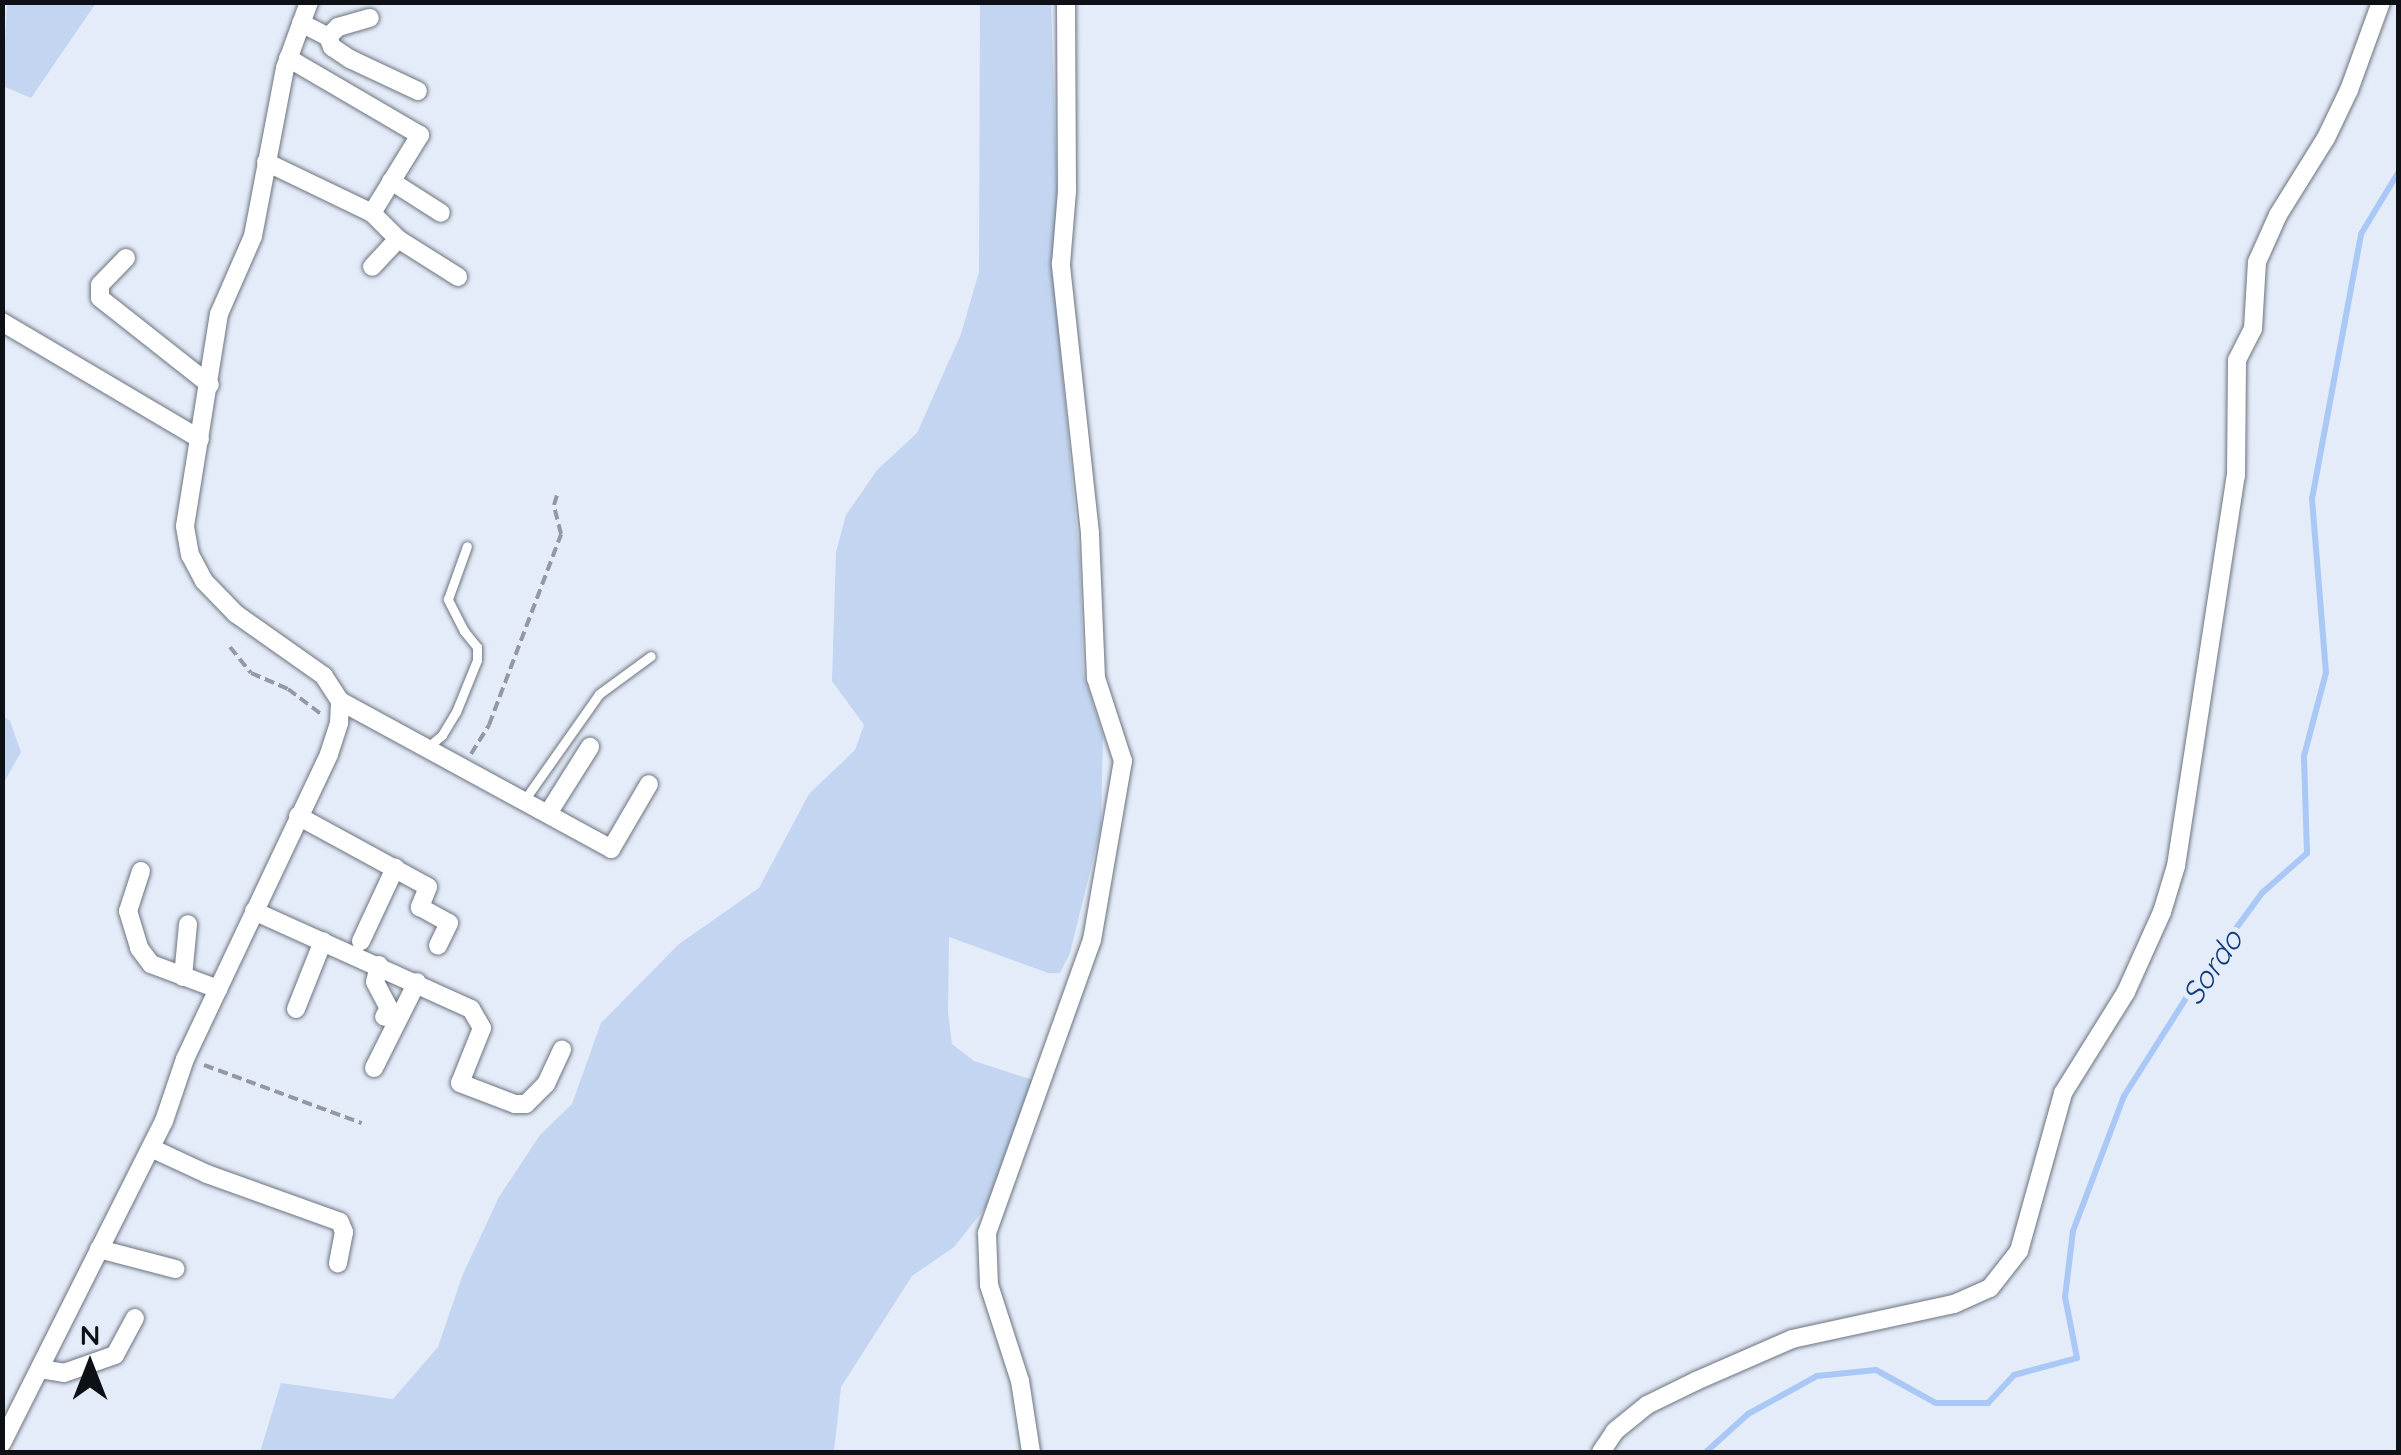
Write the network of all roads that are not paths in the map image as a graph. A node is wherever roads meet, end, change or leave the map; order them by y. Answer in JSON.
{"nodes":[{"id":1,"x":310,"y":2,"type":"edge"},
{"id":2,"x":1066,"y":2,"type":"edge"},
{"id":3,"x":2381,"y":2,"type":"edge"},
{"id":4,"x":370,"y":18,"type":"dead end"},
{"id":5,"x":300,"y":23,"type":"junction"},
{"id":6,"x":328,"y":36,"type":"junction"},
{"id":7,"x":288,"y":58,"type":"junction"},
{"id":8,"x":418,"y":91,"type":"dead end"},
{"id":9,"x":266,"y":162,"type":"junction"},
{"id":10,"x":392,"y":181,"type":"junction"},
{"id":11,"x":372,"y":213,"type":"junction"},
{"id":12,"x":440,"y":213,"type":"dead end"},
{"id":13,"x":398,"y":238,"type":"junction"},
{"id":14,"x":126,"y":258,"type":"dead end"},
{"id":15,"x":372,"y":267,"type":"dead end"},
{"id":16,"x":458,"y":278,"type":"dead end"},
{"id":17,"x":2,"y":322,"type":"edge"},
{"id":18,"x":210,"y":384,"type":"junction"},
{"id":19,"x":200,"y":439,"type":"junction"},
{"id":20,"x":468,"y":546,"type":"dead end"},
{"id":21,"x":651,"y":656,"type":"dead end"},
{"id":22,"x":340,"y":701,"type":"junction"},
{"id":23,"x":429,"y":746,"type":"junction"},
{"id":24,"x":590,"y":747,"type":"dead end"},
{"id":25,"x":649,"y":784,"type":"dead end"},
{"id":26,"x":525,"y":799,"type":"junction"},
{"id":27,"x":549,"y":812,"type":"junction"},
{"id":28,"x":298,"y":816,"type":"junction"},
{"id":29,"x":395,"y":868,"type":"junction"},
{"id":30,"x":141,"y":871,"type":"dead end"},
{"id":31,"x":254,"y":911,"type":"junction"},
{"id":32,"x":188,"y":924,"type":"dead end"},
{"id":33,"x":323,"y":941,"type":"junction"},
{"id":34,"x":361,"y":941,"type":"dead end"},
{"id":35,"x":438,"y":946,"type":"dead end"},
{"id":36,"x":379,"y":965,"type":"junction"},
{"id":37,"x":183,"y":978,"type":"junction"},
{"id":38,"x":418,"y":982,"type":"junction"},
{"id":39,"x":218,"y":989,"type":"junction"},
{"id":40,"x":296,"y":1009,"type":"dead end"},
{"id":41,"x":384,"y":1016,"type":"dead end"},
{"id":42,"x":562,"y":1049,"type":"dead end"},
{"id":43,"x":374,"y":1068,"type":"dead end"},
{"id":44,"x":150,"y":1148,"type":"junction"},
{"id":45,"x":98,"y":1249,"type":"junction"},
{"id":46,"x":338,"y":1263,"type":"dead end"},
{"id":47,"x":175,"y":1268,"type":"dead end"},
{"id":48,"x":135,"y":1318,"type":"dead end"},
{"id":49,"x":40,"y":1369,"type":"junction"},
{"id":50,"x":2,"y":1443,"type":"edge"},
{"id":51,"x":1031,"y":1452,"type":"edge"},
{"id":52,"x":1601,"y":1452,"type":"edge"}],
"edges":[{"from":1,"to":5,"type":"street"},
{"from":2,"to":51,"type":"street"},
{"from":3,"to":52,"type":"street"},
{"from":4,"to":6,"type":"street"},
{"from":5,"to":6,"type":"street"},
{"from":5,"to":7,"type":"street"},
{"from":6,"to":8,"type":"street"},
{"from":7,"to":9,"type":"street"},
{"from":7,"to":10,"type":"street"},
{"from":9,"to":11,"type":"street"},
{"from":9,"to":18,"type":"street"},
{"from":10,"to":11,"type":"street"},
{"from":10,"to":12,"type":"street"},
{"from":11,"to":13,"type":"street"},
{"from":13,"to":15,"type":"street"},
{"from":13,"to":16,"type":"street"},
{"from":14,"to":18,"type":"street"},
{"from":17,"to":19,"type":"street"},
{"from":18,"to":19,"type":"street"},
{"from":19,"to":22,"type":"street"},
{"from":20,"to":23,"type":"lane"},
{"from":21,"to":26,"type":"lane"},
{"from":22,"to":23,"type":"street"},
{"from":22,"to":28,"type":"street"},
{"from":23,"to":26,"type":"street"},
{"from":24,"to":27,"type":"street"},
{"from":25,"to":27,"type":"street"},
{"from":26,"to":27,"type":"street"},
{"from":28,"to":29,"type":"street"},
{"from":28,"to":31,"type":"street"},
{"from":29,"to":34,"type":"street"},
{"from":29,"to":35,"type":"street"},
{"from":30,"to":37,"type":"street"},
{"from":31,"to":33,"type":"street"},
{"from":31,"to":39,"type":"street"},
{"from":32,"to":37,"type":"street"},
{"from":33,"to":36,"type":"street"},
{"from":33,"to":40,"type":"street"},
{"from":36,"to":38,"type":"street"},
{"from":36,"to":41,"type":"street"},
{"from":37,"to":39,"type":"street"},
{"from":38,"to":42,"type":"street"},
{"from":38,"to":43,"type":"street"},
{"from":39,"to":44,"type":"street"},
{"from":44,"to":45,"type":"street"},
{"from":44,"to":46,"type":"street"},
{"from":45,"to":47,"type":"street"},
{"from":45,"to":49,"type":"street"},
{"from":48,"to":49,"type":"street"},
{"from":49,"to":50,"type":"street"}]}
